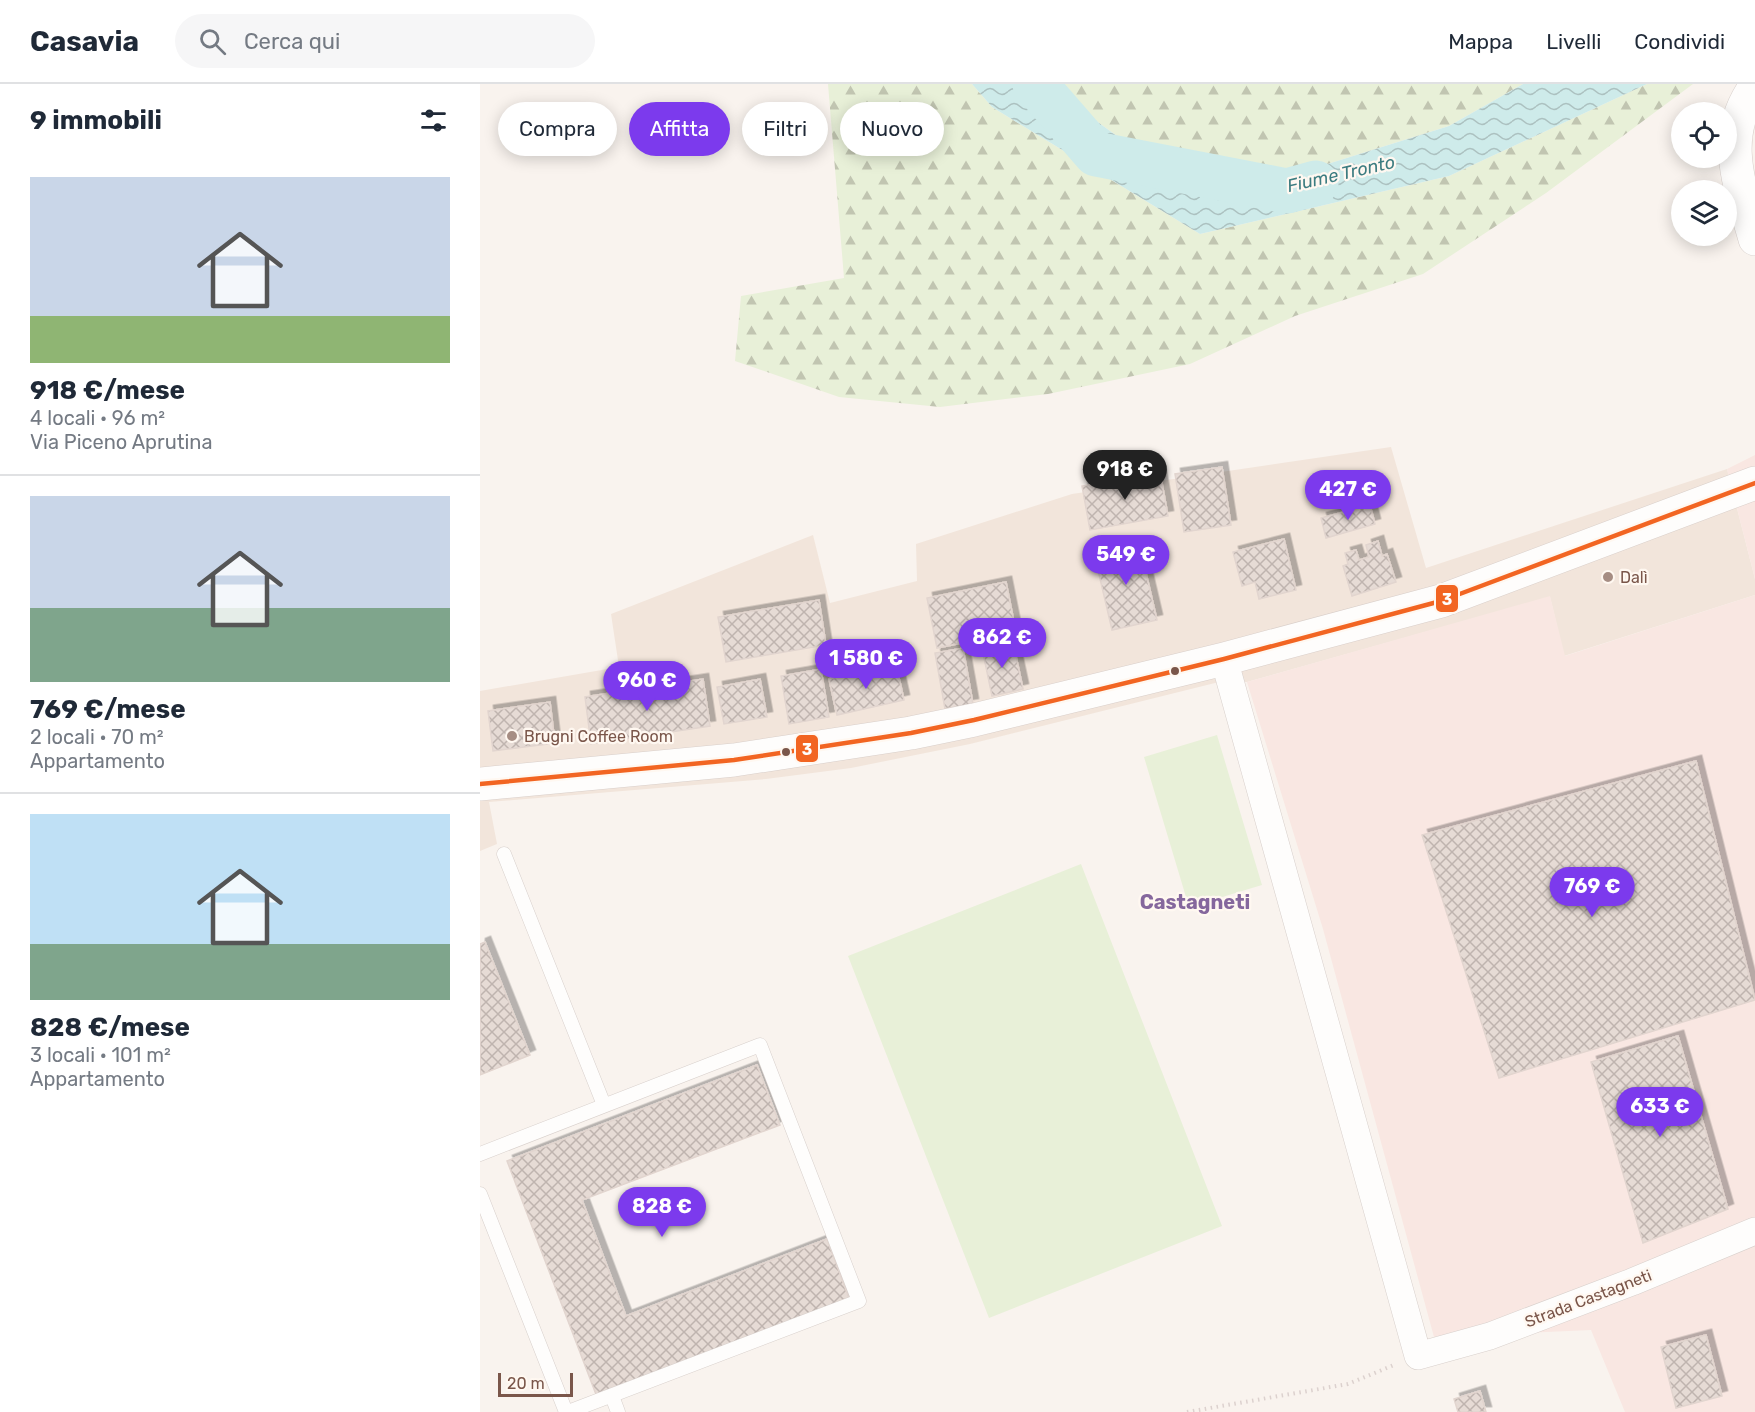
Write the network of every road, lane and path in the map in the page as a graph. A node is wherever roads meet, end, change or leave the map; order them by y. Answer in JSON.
{"nodes":[{"id":1,"x":1749,"y":99,"type":"edge"},
{"id":2,"x":1755,"y":180,"type":"edge"},
{"id":3,"x":1755,"y":239,"type":"edge"},
{"id":4,"x":1751,"y":478,"type":"edge"},
{"id":5,"x":1224,"y":659,"type":"junction"},
{"id":6,"x":480,"y":784,"type":"edge"},
{"id":7,"x":504,"y":854,"type":"dead end"},
{"id":8,"x":604,"y":1105,"type":"junction"},
{"id":9,"x":480,"y":1154,"type":"edge"},
{"id":10,"x":480,"y":1194,"type":"edge"},
{"id":11,"x":1754,"y":1237,"type":"edge"},
{"id":12,"x":1418,"y":1356,"type":"junction"},
{"id":13,"x":612,"y":1396,"type":"junction"},
{"id":14,"x":567,"y":1412,"type":"edge"},
{"id":15,"x":618,"y":1412,"type":"edge"},
{"id":16,"x":1187,"y":1412,"type":"edge"}],
"edges":[{"from":1,"to":2,"type":"main road"},
{"from":1,"to":3,"type":"main road"},
{"from":4,"to":5,"type":"main road"},
{"from":5,"to":6,"type":"main road"},
{"from":5,"to":12,"type":"street"},
{"from":7,"to":8,"type":"lane"},
{"from":8,"to":9,"type":"lane"},
{"from":8,"to":13,"type":"lane"},
{"from":10,"to":14,"type":"lane"},
{"from":11,"to":12,"type":"street","name":"Strada Castagneti"},
{"from":12,"to":16,"type":"path"},
{"from":13,"to":14,"type":"lane"},
{"from":13,"to":15,"type":"lane"}]}
